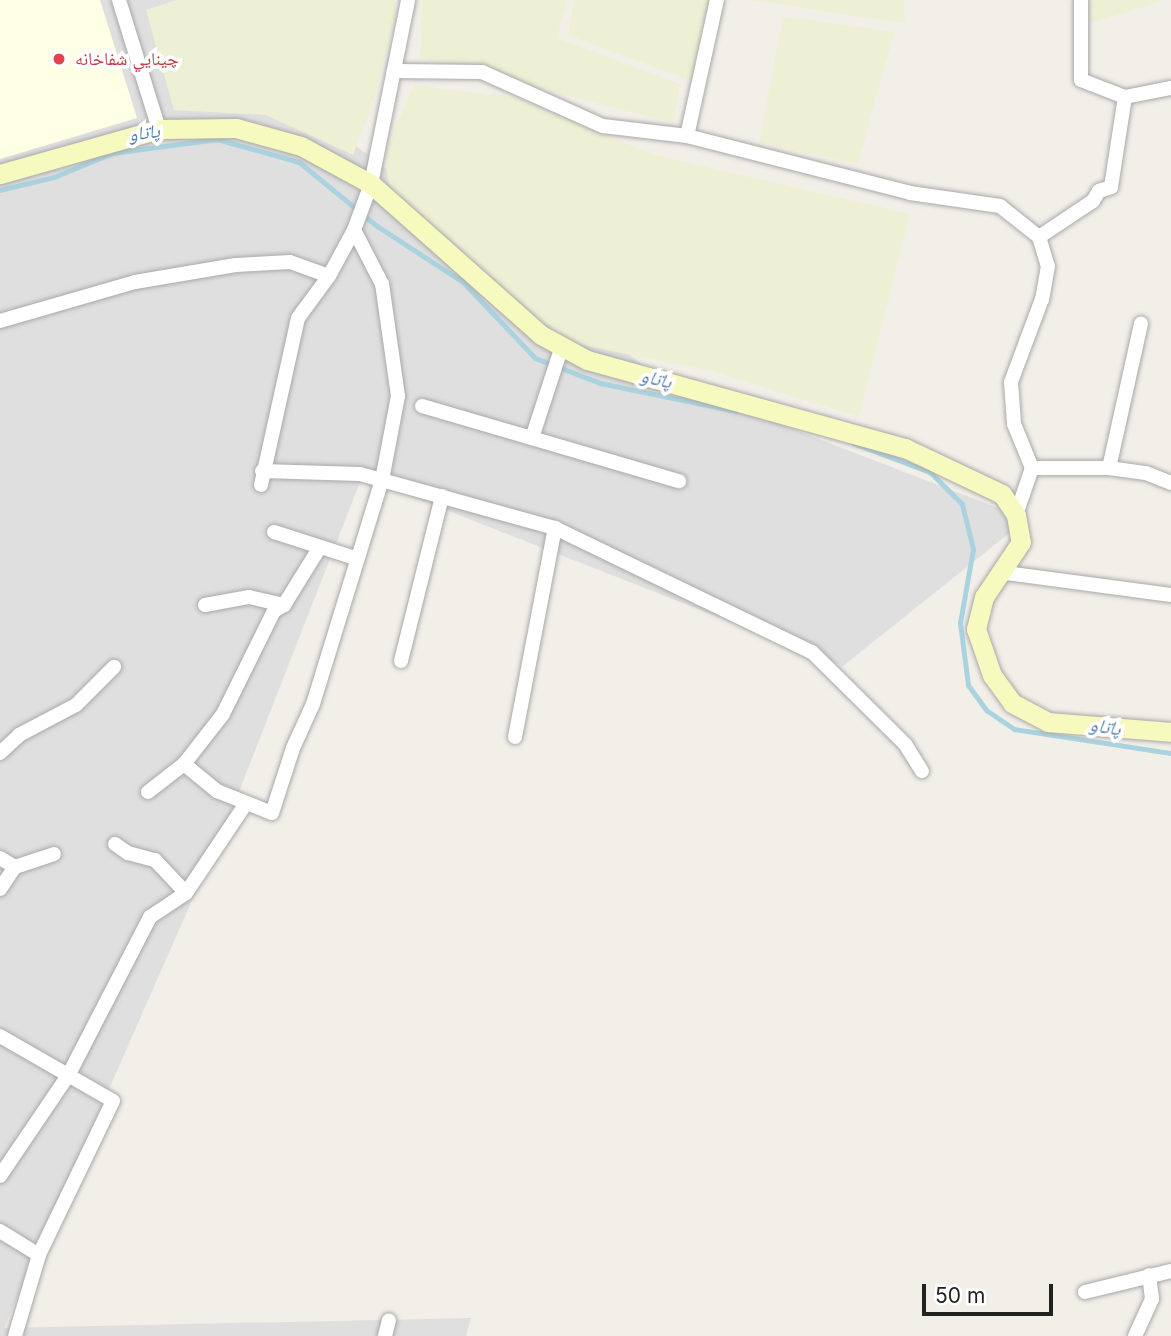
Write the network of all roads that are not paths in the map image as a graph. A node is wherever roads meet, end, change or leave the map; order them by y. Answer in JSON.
{"nodes":[{"id":1,"x":119,"y":0,"type":"edge"},
{"id":2,"x":408,"y":0,"type":"edge"},
{"id":3,"x":717,"y":0,"type":"edge"},
{"id":4,"x":1081,"y":0,"type":"edge"},
{"id":5,"x":397,"y":71,"type":"junction"},
{"id":6,"x":1171,"y":88,"type":"edge"},
{"id":7,"x":1125,"y":97,"type":"junction"},
{"id":8,"x":159,"y":129,"type":"junction"},
{"id":9,"x":687,"y":136,"type":"junction"},
{"id":10,"x":0,"y":174,"type":"edge"},
{"id":11,"x":371,"y":184,"type":"junction"},
{"id":12,"x":354,"y":230,"type":"junction"},
{"id":13,"x":1040,"y":237,"type":"junction"},
{"id":14,"x":329,"y":276,"type":"junction"},
{"id":15,"x":0,"y":321,"type":"edge"},
{"id":16,"x":1141,"y":324,"type":"dead end"},
{"id":17,"x":562,"y":346,"type":"junction"},
{"id":18,"x":422,"y":406,"type":"dead end"},
{"id":19,"x":532,"y":438,"type":"junction"},
{"id":20,"x":1032,"y":468,"type":"junction"},
{"id":21,"x":1109,"y":468,"type":"junction"},
{"id":22,"x":382,"y":480,"type":"junction"},
{"id":23,"x":679,"y":481,"type":"dead end"},
{"id":24,"x":1171,"y":483,"type":"edge"},
{"id":25,"x":442,"y":496,"type":"junction"},
{"id":26,"x":1016,"y":515,"type":"junction"},
{"id":27,"x":555,"y":528,"type":"junction"},
{"id":28,"x":274,"y":532,"type":"dead end"},
{"id":29,"x":320,"y":547,"type":"junction"},
{"id":30,"x":358,"y":559,"type":"junction"},
{"id":31,"x":999,"y":572,"type":"junction"},
{"id":32,"x":1171,"y":595,"type":"edge"},
{"id":33,"x":205,"y":605,"type":"dead end"},
{"id":34,"x":284,"y":605,"type":"junction"},
{"id":35,"x":401,"y":661,"type":"dead end"},
{"id":36,"x":114,"y":667,"type":"dead end"},
{"id":37,"x":1171,"y":732,"type":"edge"},
{"id":38,"x":515,"y":737,"type":"dead end"},
{"id":39,"x":0,"y":753,"type":"edge"},
{"id":40,"x":184,"y":764,"type":"junction"},
{"id":41,"x":922,"y":771,"type":"dead end"},
{"id":42,"x":148,"y":792,"type":"dead end"},
{"id":43,"x":245,"y":805,"type":"junction"},
{"id":44,"x":115,"y":844,"type":"dead end"},
{"id":45,"x":54,"y":854,"type":"dead end"},
{"id":46,"x":0,"y":858,"type":"edge"},
{"id":47,"x":15,"y":867,"type":"junction"},
{"id":48,"x":0,"y":889,"type":"edge"},
{"id":49,"x":186,"y":893,"type":"junction"},
{"id":50,"x":0,"y":1036,"type":"edge"},
{"id":51,"x":69,"y":1074,"type":"junction"},
{"id":52,"x":0,"y":1176,"type":"edge"},
{"id":53,"x":0,"y":1231,"type":"edge"},
{"id":54,"x":39,"y":1255,"type":"junction"},
{"id":55,"x":1171,"y":1270,"type":"edge"},
{"id":56,"x":1149,"y":1275,"type":"junction"},
{"id":57,"x":1085,"y":1292,"type":"dead end"},
{"id":58,"x":389,"y":1320,"type":"dead end"},
{"id":59,"x":15,"y":1336,"type":"edge"},
{"id":60,"x":385,"y":1336,"type":"edge"},
{"id":61,"x":1135,"y":1336,"type":"edge"}],
"edges":[{"from":1,"to":8,"type":"street"},
{"from":2,"to":5,"type":"street"},
{"from":3,"to":9,"type":"street"},
{"from":4,"to":7,"type":"street"},
{"from":5,"to":9,"type":"street"},
{"from":5,"to":11,"type":"street"},
{"from":6,"to":7,"type":"street"},
{"from":7,"to":13,"type":"street"},
{"from":8,"to":10,"type":"street"},
{"from":8,"to":11,"type":"street"},
{"from":9,"to":13,"type":"street"},
{"from":11,"to":12,"type":"street"},
{"from":11,"to":17,"type":"street"},
{"from":12,"to":14,"type":"street"},
{"from":12,"to":22,"type":"street"},
{"from":13,"to":20,"type":"street"},
{"from":14,"to":15,"type":"street"},
{"from":14,"to":22,"type":"street"},
{"from":16,"to":21,"type":"street"},
{"from":17,"to":19,"type":"street"},
{"from":17,"to":26,"type":"street"},
{"from":18,"to":19,"type":"street"},
{"from":19,"to":23,"type":"street"},
{"from":20,"to":21,"type":"street"},
{"from":20,"to":26,"type":"street"},
{"from":21,"to":24,"type":"street"},
{"from":22,"to":25,"type":"street"},
{"from":22,"to":30,"type":"street"},
{"from":25,"to":27,"type":"street"},
{"from":25,"to":35,"type":"street"},
{"from":26,"to":31,"type":"street"},
{"from":27,"to":38,"type":"street"},
{"from":27,"to":41,"type":"street"},
{"from":28,"to":29,"type":"street"},
{"from":29,"to":30,"type":"street"},
{"from":29,"to":34,"type":"street"},
{"from":30,"to":43,"type":"street"},
{"from":31,"to":32,"type":"street"},
{"from":31,"to":37,"type":"street"},
{"from":33,"to":34,"type":"street"},
{"from":34,"to":40,"type":"street"},
{"from":36,"to":39,"type":"street"},
{"from":40,"to":42,"type":"street"},
{"from":40,"to":43,"type":"street"},
{"from":43,"to":49,"type":"street"},
{"from":44,"to":49,"type":"street"},
{"from":45,"to":47,"type":"street"},
{"from":46,"to":47,"type":"street"},
{"from":47,"to":48,"type":"street"},
{"from":49,"to":51,"type":"street"},
{"from":50,"to":51,"type":"street"},
{"from":51,"to":52,"type":"street"},
{"from":51,"to":54,"type":"street"},
{"from":53,"to":54,"type":"street"},
{"from":54,"to":59,"type":"street"},
{"from":55,"to":56,"type":"street"},
{"from":56,"to":57,"type":"street"},
{"from":56,"to":61,"type":"street"},
{"from":58,"to":60,"type":"street"}]}
